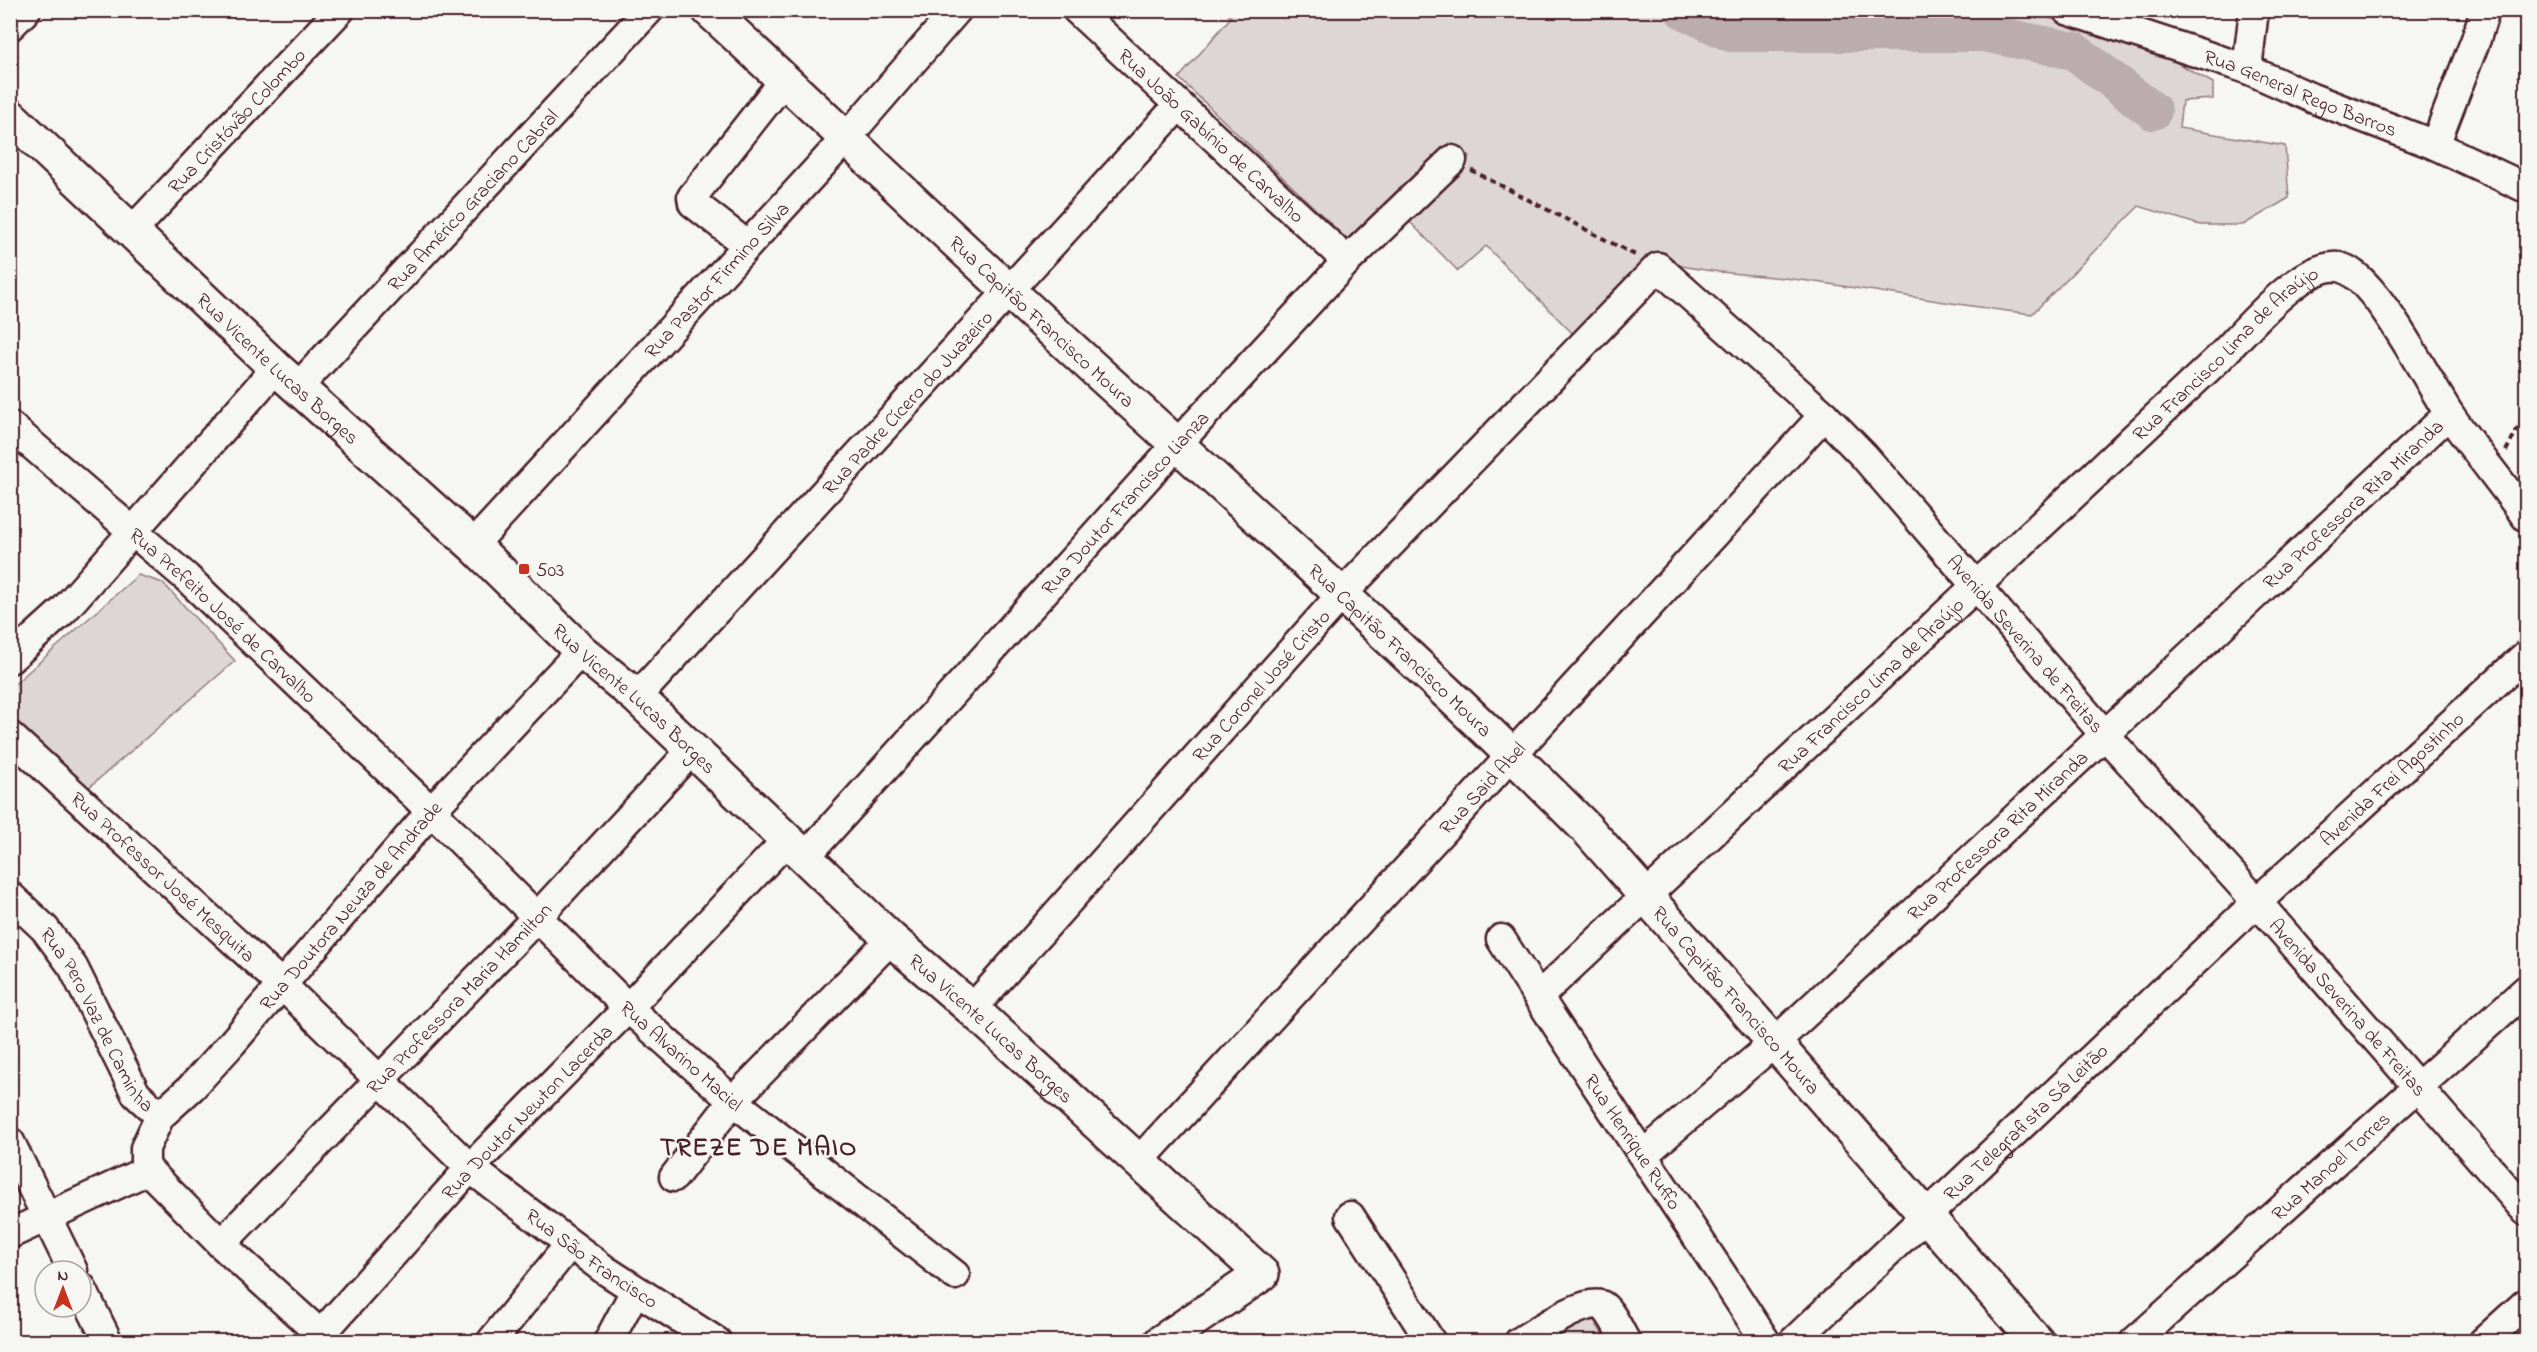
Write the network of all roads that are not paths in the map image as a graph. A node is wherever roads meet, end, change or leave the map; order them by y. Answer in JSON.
{"nodes":[{"id":1,"x":26,"y":10,"type":"edge"},
{"id":2,"x":340,"y":10,"type":"edge"},
{"id":3,"x":649,"y":10,"type":"edge"},
{"id":4,"x":709,"y":10,"type":"edge"},
{"id":5,"x":957,"y":10,"type":"edge"},
{"id":6,"x":1077,"y":10,"type":"edge"},
{"id":7,"x":2067,"y":10,"type":"edge"},
{"id":8,"x":2254,"y":10,"type":"edge"},
{"id":9,"x":2485,"y":10,"type":"edge"},
{"id":10,"x":10,"y":26,"type":"edge"},
{"id":11,"x":2247,"y":69,"type":"junction"},
{"id":12,"x":784,"y":80,"type":"junction"},
{"id":13,"x":1179,"y":105,"type":"junction"},
{"id":14,"x":10,"y":116,"type":"edge"},
{"id":15,"x":847,"y":137,"type":"junction"},
{"id":16,"x":2435,"y":145,"type":"junction"},
{"id":17,"x":1452,"y":160,"type":"road end"},
{"id":18,"x":2526,"y":188,"type":"edge"},
{"id":19,"x":132,"y":231,"type":"junction"},
{"id":20,"x":747,"y":245,"type":"junction"},
{"id":21,"x":1347,"y":261,"type":"junction"},
{"id":22,"x":1658,"y":267,"type":"joint"},
{"id":23,"x":1009,"y":291,"type":"junction"},
{"id":24,"x":287,"y":378,"type":"junction"},
{"id":25,"x":1824,"y":414,"type":"junction"},
{"id":26,"x":2449,"y":414,"type":"junction"},
{"id":27,"x":10,"y":426,"type":"edge"},
{"id":28,"x":1178,"y":443,"type":"junction"},
{"id":29,"x":2526,"y":517,"type":"edge"},
{"id":30,"x":135,"y":533,"type":"junction"},
{"id":31,"x":473,"y":545,"type":"junction"},
{"id":32,"x":1977,"y":585,"type":"junction"},
{"id":33,"x":1343,"y":593,"type":"junction"},
{"id":34,"x":581,"y":651,"type":"junction"},
{"id":35,"x":2526,"y":655,"type":"edge"},
{"id":36,"x":10,"y":659,"type":"edge"},
{"id":37,"x":637,"y":697,"type":"junction"},
{"id":38,"x":2105,"y":735,"type":"junction"},
{"id":39,"x":10,"y":736,"type":"edge"},
{"id":40,"x":692,"y":750,"type":"junction"},
{"id":41,"x":1511,"y":753,"type":"junction"},
{"id":42,"x":431,"y":811,"type":"junction"},
{"id":43,"x":797,"y":848,"type":"junction"},
{"id":44,"x":10,"y":896,"type":"edge"},
{"id":45,"x":1644,"y":896,"type":"junction"},
{"id":46,"x":2257,"y":902,"type":"junction"},
{"id":47,"x":538,"y":916,"type":"junction"},
{"id":48,"x":891,"y":939,"type":"junction"},
{"id":49,"x":1501,"y":939,"type":"dead end"},
{"id":50,"x":281,"y":984,"type":"junction"},
{"id":51,"x":2526,"y":990,"type":"edge"},
{"id":52,"x":1538,"y":997,"type":"junction"},
{"id":53,"x":628,"y":1008,"type":"junction"},
{"id":54,"x":972,"y":1009,"type":"junction"},
{"id":55,"x":1774,"y":1043,"type":"junction"},
{"id":56,"x":377,"y":1079,"type":"junction"},
{"id":57,"x":2418,"y":1089,"type":"junction"},
{"id":58,"x":733,"y":1101,"type":"junction"},
{"id":59,"x":160,"y":1116,"type":"junction"},
{"id":60,"x":10,"y":1142,"type":"edge"},
{"id":61,"x":1644,"y":1154,"type":"junction"},
{"id":62,"x":1139,"y":1161,"type":"junction"},
{"id":63,"x":470,"y":1168,"type":"junction"},
{"id":64,"x":148,"y":1170,"type":"junction"},
{"id":65,"x":674,"y":1177,"type":"dead end"},
{"id":66,"x":2526,"y":1211,"type":"edge"},
{"id":67,"x":1925,"y":1214,"type":"junction"},
{"id":68,"x":1350,"y":1216,"type":"dead end"},
{"id":69,"x":46,"y":1218,"type":"junction"},
{"id":70,"x":10,"y":1234,"type":"edge"},
{"id":71,"x":221,"y":1244,"type":"junction"},
{"id":72,"x":569,"y":1245,"type":"junction"},
{"id":73,"x":67,"y":1259,"type":"edge"},
{"id":74,"x":955,"y":1275,"type":"dead end"},
{"id":75,"x":634,"y":1291,"type":"junction"},
{"id":76,"x":2526,"y":1303,"type":"edge"},
{"id":77,"x":93,"y":1311,"type":"edge"},
{"id":78,"x":325,"y":1338,"type":"edge"},
{"id":79,"x":108,"y":1341,"type":"edge"},
{"id":80,"x":491,"y":1341,"type":"edge"},
{"id":81,"x":608,"y":1341,"type":"edge"},
{"id":82,"x":717,"y":1341,"type":"edge"},
{"id":83,"x":1161,"y":1341,"type":"edge"},
{"id":84,"x":1431,"y":1341,"type":"edge"},
{"id":85,"x":1519,"y":1341,"type":"edge"},
{"id":86,"x":1626,"y":1341,"type":"edge"},
{"id":87,"x":1766,"y":1341,"type":"edge"},
{"id":88,"x":1793,"y":1341,"type":"edge"},
{"id":89,"x":2037,"y":1341,"type":"edge"},
{"id":90,"x":2133,"y":1341,"type":"edge"},
{"id":91,"x":2483,"y":1341,"type":"edge"}],
"edges":[{"from":1,"to":10,"type":"street"},
{"from":2,"to":19,"type":"street","name":"Rua Cristóvão Colombo"},
{"from":3,"to":24,"type":"street","name":"Rua Américo Graciano Cabral"},
{"from":4,"to":12,"type":"main road","name":"Rua Capitão Francisco Moura"},
{"from":5,"to":15,"type":"street","name":"Rua Pastor Firmino Silva"},
{"from":6,"to":13,"type":"street","name":"Rua João Gabínio de Carvalho"},
{"from":7,"to":11,"type":"street","name":"Rua General Rego Barros"},
{"from":8,"to":11,"type":"street"},
{"from":9,"to":16,"type":"street"},
{"from":11,"to":16,"type":"street","name":"Rua General Rego Barros"},
{"from":12,"to":15,"type":"main road","name":"Rua Capitão Francisco Moura"},
{"from":12,"to":20,"type":"street"},
{"from":13,"to":21,"type":"street","name":"Rua João Gabínio de Carvalho"},
{"from":13,"to":23,"type":"street","name":"Rua Padre Cícero do Juazeiro"},
{"from":14,"to":19,"type":"main road","name":"Rua Vicente Lucas Borges"},
{"from":15,"to":20,"type":"street","name":"Rua Pastor Firmino Silva"},
{"from":15,"to":23,"type":"main road","name":"Rua Capitão Francisco Moura"},
{"from":16,"to":18,"type":"street","name":"Rua General Rego Barros"},
{"from":17,"to":21,"type":"street","name":"Rua Doutor Francisco Lianza"},
{"from":19,"to":24,"type":"main road","name":"Rua Vicente Lucas Borges"},
{"from":20,"to":31,"type":"street","name":"Rua Pastor Firmino Silva"},
{"from":21,"to":28,"type":"street","name":"Rua Doutor Francisco Lianza"},
{"from":22,"to":25,"type":"street","name":"Avenida Severina de Freitas"},
{"from":22,"to":33,"type":"street","name":"Rua Coronel José Cristo"},
{"from":23,"to":28,"type":"main road","name":"Rua Capitão Francisco Moura"},
{"from":23,"to":37,"type":"street","name":"Rua Padre Cícero do Juazeiro"},
{"from":24,"to":30,"type":"street","name":"Rua Américo Graciano Cabral"},
{"from":24,"to":31,"type":"main road","name":"Rua Vicente Lucas Borges"},
{"from":25,"to":32,"type":"street","name":"Avenida Severina de Freitas"},
{"from":25,"to":41,"type":"street","name":"Rua Said Abel"},
{"from":26,"to":29,"type":"street"},
{"from":26,"to":32,"type":"street","name":"Rua Francisco Lima de Araújo"},
{"from":26,"to":38,"type":"street","name":"Rua Professora Rita Miranda"},
{"from":27,"to":30,"type":"street","name":"Rua Prefeito José de Carvalho"},
{"from":28,"to":33,"type":"main road","name":"Rua Capitão Francisco Moura"},
{"from":28,"to":43,"type":"street","name":"Rua Doutor Francisco Lianza"},
{"from":30,"to":36,"type":"street","name":"Rua Américo Graciano Cabral"},
{"from":30,"to":42,"type":"street","name":"Rua Prefeito José de Carvalho"},
{"from":31,"to":34,"type":"main road","name":"Rua Vicente Lucas Borges"},
{"from":32,"to":38,"type":"street","name":"Avenida Severina de Freitas"},
{"from":32,"to":45,"type":"street","name":"Rua Francisco Lima de Araújo"},
{"from":33,"to":41,"type":"main road","name":"Rua Capitão Francisco Moura"},
{"from":33,"to":54,"type":"street","name":"Rua Coronel José Cristo"},
{"from":34,"to":37,"type":"main road","name":"Rua Vicente Lucas Borges"},
{"from":34,"to":42,"type":"street","name":"Rua Doutora Neuza de Andrade"},
{"from":35,"to":46,"type":"street","name":"Avenida Frei Agostinho"},
{"from":37,"to":40,"type":"main road","name":"Rua Vicente Lucas Borges"},
{"from":38,"to":46,"type":"street","name":"Avenida Severina de Freitas"},
{"from":38,"to":55,"type":"street","name":"Rua Professora Rita Miranda"},
{"from":39,"to":50,"type":"street","name":"Rua Professor José Mesquita"},
{"from":40,"to":43,"type":"main road","name":"Rua Vicente Lucas Borges"},
{"from":40,"to":47,"type":"street","name":"Rua Professora Maria Hamilton"},
{"from":41,"to":45,"type":"main road","name":"Rua Capitão Francisco Moura"},
{"from":41,"to":62,"type":"street","name":"Rua Said Abel"},
{"from":42,"to":47,"type":"street","name":"Rua Alvarino Maciel"},
{"from":42,"to":50,"type":"street","name":"Rua Doutora Neuza de Andrade"},
{"from":43,"to":48,"type":"main road","name":"Rua Vicente Lucas Borges"},
{"from":43,"to":53,"type":"street","name":"Rua Doutor Newton Lacerda"},
{"from":44,"to":59,"type":"street","name":"Rua Pero Vaz de Caminha"},
{"from":45,"to":52,"type":"street","name":"Rua Francisco Lima de Araújo"},
{"from":45,"to":55,"type":"main road","name":"Rua Capitão Francisco Moura"},
{"from":46,"to":57,"type":"street","name":"Avenida Severina de Freitas"},
{"from":46,"to":67,"type":"street","name":"Rua Telegrafista Sá Leitão"},
{"from":47,"to":53,"type":"street","name":"Rua Alvarino Maciel"},
{"from":47,"to":56,"type":"street","name":"Rua Professora Maria Hamilton"},
{"from":48,"to":54,"type":"main road","name":"Rua Vicente Lucas Borges"},
{"from":48,"to":58,"type":"street"},
{"from":49,"to":52,"type":"street","name":"Rua Henrique Ruffo"},
{"from":50,"to":56,"type":"street","name":"Rua Professor José Mesquita"},
{"from":50,"to":59,"type":"street","name":"Rua Doutora Neuza de Andrade"},
{"from":51,"to":57,"type":"street","name":"Rua Manoel Torres"},
{"from":52,"to":61,"type":"street","name":"Rua Henrique Ruffo"},
{"from":53,"to":58,"type":"street","name":"Rua Alvarino Maciel"},
{"from":53,"to":63,"type":"street","name":"Rua Doutor Newton Lacerda"},
{"from":54,"to":62,"type":"main road","name":"Rua Vicente Lucas Borges"},
{"from":55,"to":61,"type":"street","name":"Rua Professora Rita Miranda"},
{"from":55,"to":67,"type":"main road","name":"Rua Capitão Francisco Moura"},
{"from":56,"to":63,"type":"street","name":"Rua Professor José Mesquita"},
{"from":56,"to":71,"type":"street","name":"Rua Professora Maria Hamilton"},
{"from":57,"to":66,"type":"street","name":"Avenida Severina de Freitas"},
{"from":57,"to":90,"type":"street","name":"Rua Manoel Torres"},
{"from":58,"to":65,"type":"street"},
{"from":58,"to":74,"type":"street","name":"Rua Alvarino Maciel"},
{"from":59,"to":64,"type":"street","name":"Rua Doutora Neuza de Andrade"},
{"from":60,"to":69,"type":"street"},
{"from":61,"to":87,"type":"street","name":"Rua Henrique Ruffo"},
{"from":62,"to":83,"type":"main road","name":"Rua Vicente Lucas Borges"},
{"from":63,"to":72,"type":"street","name":"Rua São Francisco"},
{"from":63,"to":78,"type":"street","name":"Rua Doutor Newton Lacerda"},
{"from":64,"to":69,"type":"street"},
{"from":64,"to":71,"type":"street"},
{"from":67,"to":88,"type":"street","name":"Rua Telegrafista Sá Leitão"},
{"from":67,"to":89,"type":"main road","name":"Rua Capitão Francisco Moura"},
{"from":68,"to":84,"type":"street"},
{"from":69,"to":70,"type":"street"},
{"from":69,"to":73,"type":"street"},
{"from":71,"to":78,"type":"street"},
{"from":72,"to":75,"type":"street","name":"Rua São Francisco"},
{"from":72,"to":80,"type":"street"},
{"from":75,"to":81,"type":"street"},
{"from":75,"to":82,"type":"street","name":"Rua São Francisco"},
{"from":76,"to":91,"type":"street"},
{"from":77,"to":79,"type":"street"},
{"from":85,"to":86,"type":"street"}]}
